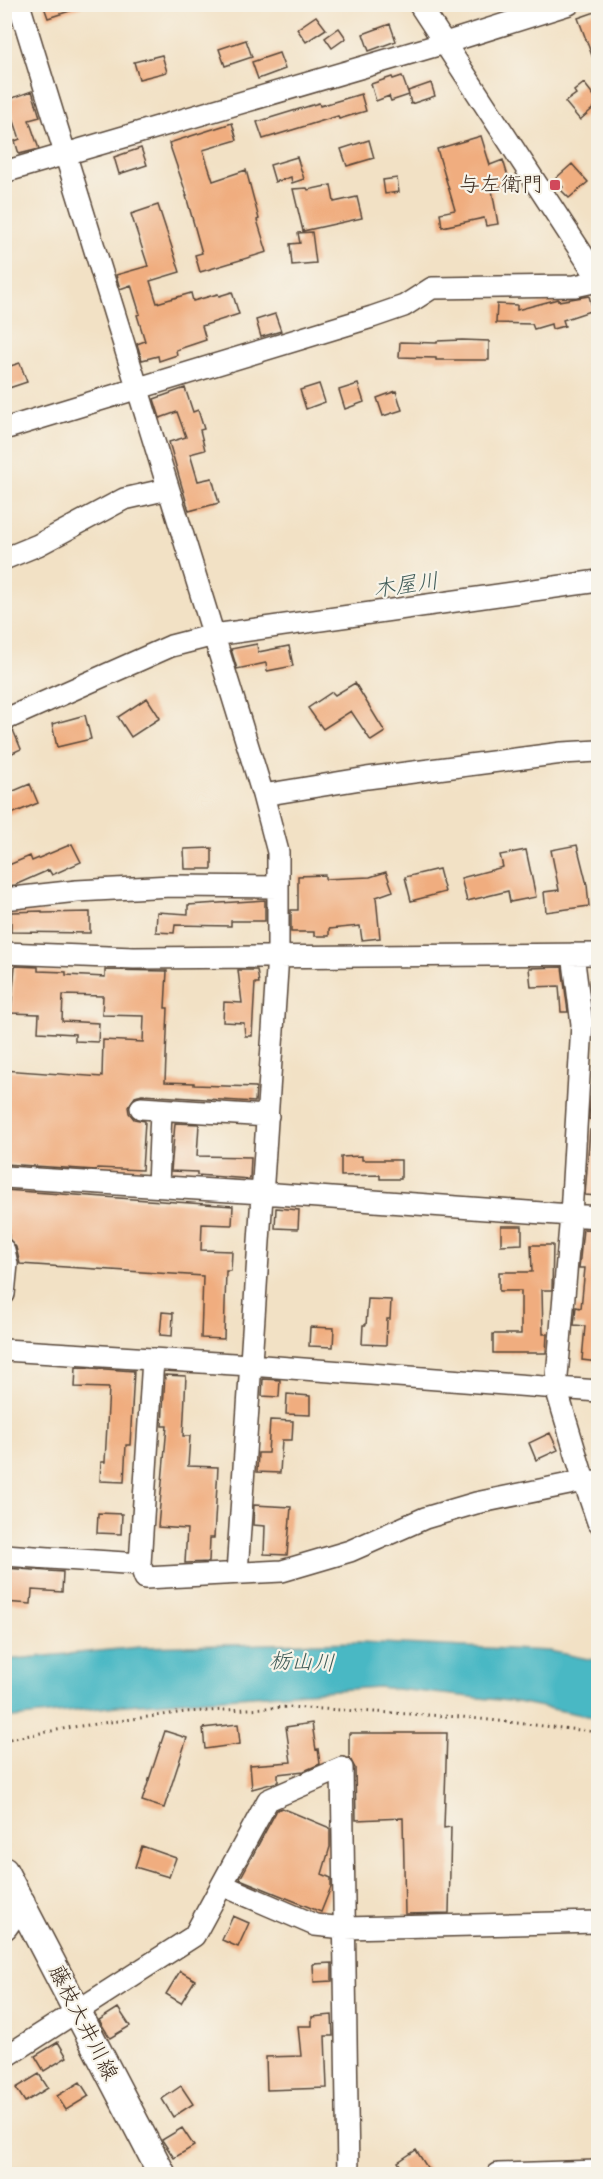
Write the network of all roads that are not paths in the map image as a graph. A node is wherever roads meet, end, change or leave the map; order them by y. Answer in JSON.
{"nodes":[{"id":1,"x":19,"y":4,"type":"edge"},
{"id":2,"x":419,"y":4,"type":"edge"},
{"id":3,"x":568,"y":4,"type":"edge"},
{"id":4,"x":445,"y":43,"type":"junction"},
{"id":5,"x":66,"y":154,"type":"junction"},
{"id":6,"x":4,"y":172,"type":"edge"},
{"id":7,"x":598,"y":279,"type":"edge"},
{"id":8,"x":136,"y":388,"type":"junction"},
{"id":9,"x":4,"y":429,"type":"edge"},
{"id":10,"x":168,"y":489,"type":"junction"},
{"id":11,"x":4,"y":560,"type":"edge"},
{"id":12,"x":598,"y":581,"type":"edge"},
{"id":13,"x":214,"y":635,"type":"junction"},
{"id":14,"x":4,"y":720,"type":"edge"},
{"id":15,"x":598,"y":752,"type":"edge"},
{"id":16,"x":263,"y":795,"type":"junction"},
{"id":17,"x":278,"y":887,"type":"junction"},
{"id":18,"x":4,"y":899,"type":"edge"},
{"id":19,"x":4,"y":945,"type":"edge"},
{"id":20,"x":5,"y":952,"type":"edge"},
{"id":21,"x":573,"y":954,"type":"junction"},
{"id":22,"x":598,"y":954,"type":"edge"},
{"id":23,"x":278,"y":955,"type":"junction"},
{"id":24,"x":4,"y":961,"type":"edge"},
{"id":25,"x":267,"y":1116,"type":"junction"},
{"id":26,"x":4,"y":1176,"type":"edge"},
{"id":27,"x":158,"y":1186,"type":"junction"},
{"id":28,"x":262,"y":1193,"type":"junction"},
{"id":29,"x":571,"y":1215,"type":"junction"},
{"id":30,"x":598,"y":1217,"type":"edge"},
{"id":31,"x":4,"y":1250,"type":"edge"},
{"id":32,"x":4,"y":1294,"type":"edge"},
{"id":33,"x":4,"y":1350,"type":"edge"},
{"id":34,"x":153,"y":1359,"type":"junction"},
{"id":35,"x":250,"y":1365,"type":"junction"},
{"id":36,"x":556,"y":1388,"type":"junction"},
{"id":37,"x":598,"y":1390,"type":"edge"},
{"id":38,"x":591,"y":1482,"type":"edge"},
{"id":39,"x":598,"y":1522,"type":"edge"},
{"id":40,"x":4,"y":1555,"type":"edge"},
{"id":41,"x":140,"y":1564,"type":"junction"},
{"id":42,"x":237,"y":1573,"type":"junction"},
{"id":43,"x":9,"y":1883,"type":"edge"},
{"id":44,"x":222,"y":1885,"type":"junction"},
{"id":45,"x":598,"y":1922,"type":"edge"},
{"id":46,"x":4,"y":1926,"type":"edge"},
{"id":47,"x":345,"y":1928,"type":"junction"},
{"id":48,"x":78,"y":2012,"type":"junction"},
{"id":49,"x":4,"y":2058,"type":"edge"},
{"id":50,"x":598,"y":2171,"type":"edge"},
{"id":51,"x":162,"y":2175,"type":"edge"},
{"id":52,"x":348,"y":2175,"type":"edge"},
{"id":53,"x":498,"y":2175,"type":"edge"}],
"edges":[{"from":1,"to":5,"type":"street"},
{"from":2,"to":4,"type":"street"},
{"from":3,"to":4,"type":"street"},
{"from":4,"to":5,"type":"street"},
{"from":4,"to":7,"type":"street"},
{"from":5,"to":6,"type":"street"},
{"from":5,"to":8,"type":"street"},
{"from":7,"to":8,"type":"street"},
{"from":8,"to":9,"type":"street"},
{"from":8,"to":10,"type":"street"},
{"from":10,"to":11,"type":"street"},
{"from":10,"to":13,"type":"street"},
{"from":12,"to":13,"type":"street"},
{"from":13,"to":14,"type":"street"},
{"from":13,"to":16,"type":"street"},
{"from":15,"to":16,"type":"street"},
{"from":16,"to":17,"type":"street"},
{"from":17,"to":18,"type":"street"},
{"from":17,"to":23,"type":"street"},
{"from":19,"to":20,"type":"street"},
{"from":20,"to":23,"type":"street"},
{"from":20,"to":24,"type":"street"},
{"from":21,"to":22,"type":"street"},
{"from":21,"to":23,"type":"street"},
{"from":21,"to":29,"type":"street"},
{"from":23,"to":25,"type":"street"},
{"from":25,"to":27,"type":"street"},
{"from":25,"to":28,"type":"street"},
{"from":26,"to":27,"type":"street"},
{"from":27,"to":28,"type":"street"},
{"from":28,"to":29,"type":"street"},
{"from":28,"to":35,"type":"street"},
{"from":29,"to":30,"type":"street"},
{"from":29,"to":36,"type":"street"},
{"from":31,"to":32,"type":"street"},
{"from":33,"to":34,"type":"street"},
{"from":34,"to":35,"type":"street"},
{"from":34,"to":41,"type":"street"},
{"from":35,"to":36,"type":"street"},
{"from":35,"to":42,"type":"street"},
{"from":36,"to":37,"type":"street"},
{"from":36,"to":38,"type":"street"},
{"from":38,"to":39,"type":"street"},
{"from":38,"to":42,"type":"street"},
{"from":40,"to":41,"type":"street"},
{"from":41,"to":42,"type":"street"},
{"from":43,"to":46,"type":"main road"},
{"from":43,"to":48,"type":"main road","name":"藤枝大井川線"},
{"from":44,"to":47,"type":"street"},
{"from":44,"to":47,"type":"street"},
{"from":44,"to":48,"type":"street"},
{"from":45,"to":47,"type":"street"},
{"from":47,"to":52,"type":"street"},
{"from":48,"to":49,"type":"street"},
{"from":48,"to":51,"type":"main road","name":"藤枝大井川線"},
{"from":50,"to":53,"type":"street"}]}
